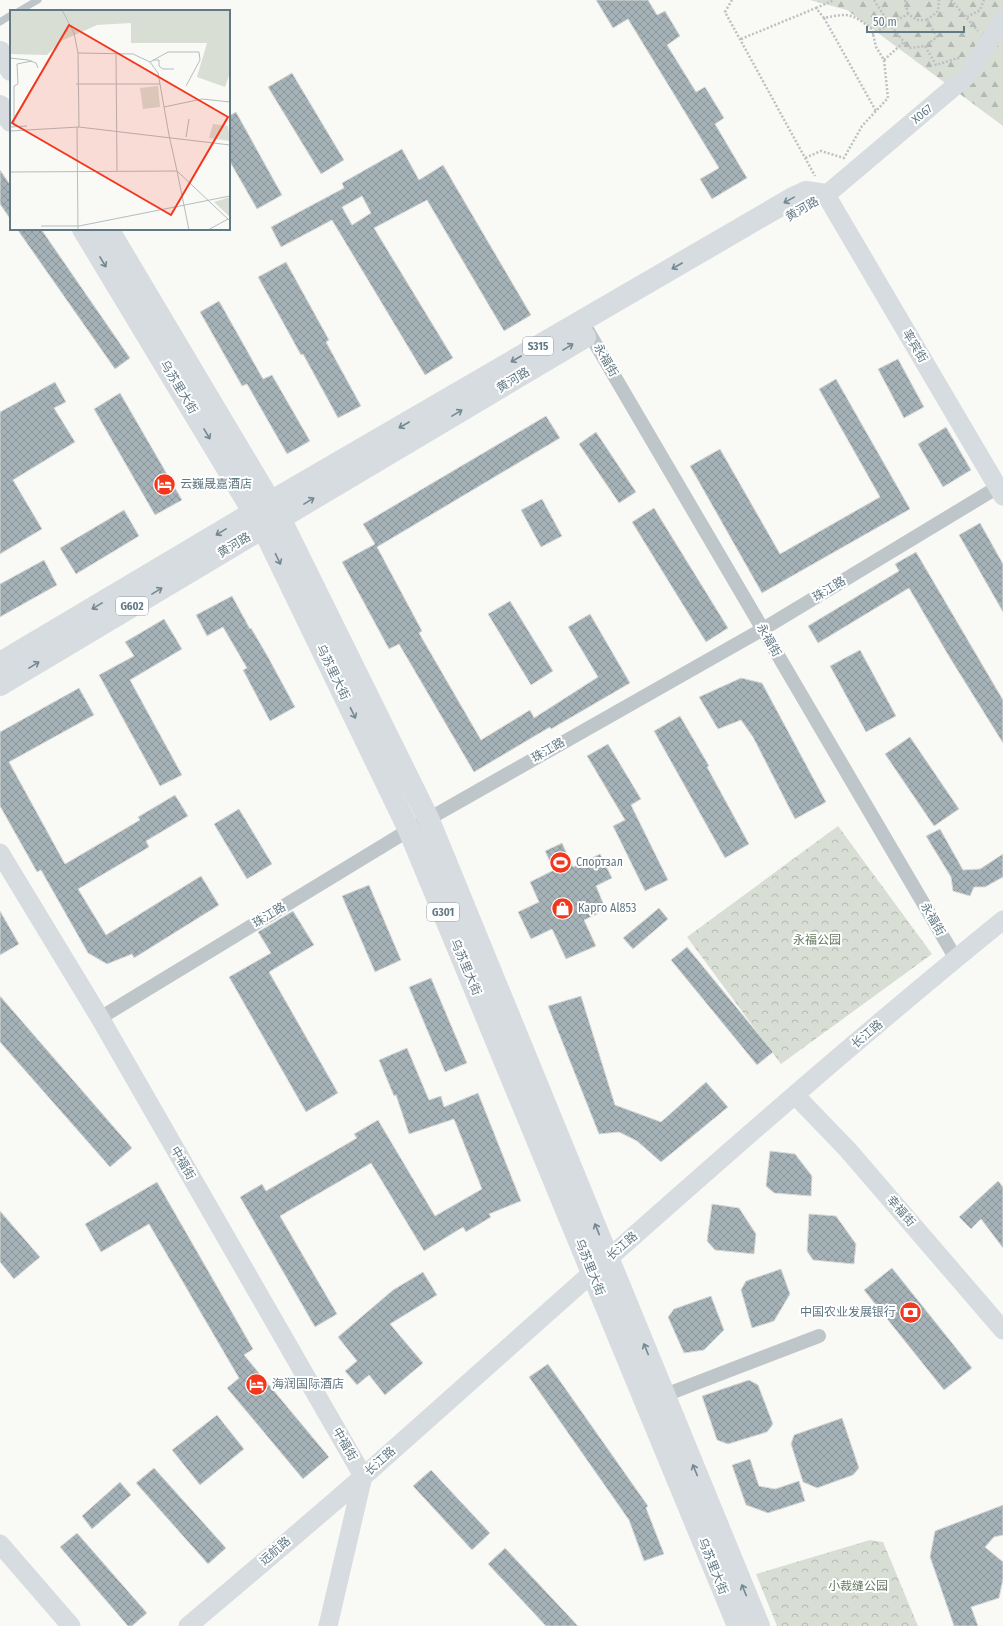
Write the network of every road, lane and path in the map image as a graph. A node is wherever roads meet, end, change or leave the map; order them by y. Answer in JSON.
{"nodes":[{"id":1,"x":38,"y":0,"type":"edge"},
{"id":2,"x":732,"y":0,"type":"edge"},
{"id":3,"x":834,"y":0,"type":"edge"},
{"id":4,"x":874,"y":0,"type":"edge"},
{"id":5,"x":904,"y":0,"type":"edge"},
{"id":6,"x":939,"y":0,"type":"edge"},
{"id":7,"x":951,"y":0,"type":"edge"},
{"id":8,"x":984,"y":0,"type":"edge"},
{"id":9,"x":816,"y":8,"type":"junction"},
{"id":10,"x":21,"y":10,"type":"edge"},
{"id":11,"x":908,"y":14,"type":"junction"},
{"id":12,"x":10,"y":16,"type":"edge"},
{"id":13,"x":967,"y":17,"type":"junction"},
{"id":14,"x":824,"y":18,"type":"junction"},
{"id":15,"x":1003,"y":19,"type":"edge"},
{"id":16,"x":927,"y":20,"type":"junction"},
{"id":17,"x":0,"y":22,"type":"edge"},
{"id":18,"x":890,"y":25,"type":"junction"},
{"id":19,"x":872,"y":34,"type":"junction"},
{"id":20,"x":975,"y":36,"type":"dead end"},
{"id":21,"x":740,"y":39,"type":"junction"},
{"id":22,"x":904,"y":42,"type":"junction"},
{"id":23,"x":925,"y":46,"type":"junction"},
{"id":24,"x":0,"y":52,"type":"edge"},
{"id":25,"x":962,"y":54,"type":"dead end"},
{"id":26,"x":958,"y":58,"type":"junction"},
{"id":27,"x":884,"y":60,"type":"junction"},
{"id":28,"x":10,"y":68,"type":"edge"},
{"id":29,"x":968,"y":74,"type":"junction"},
{"id":30,"x":0,"y":106,"type":"edge"},
{"id":31,"x":876,"y":111,"type":"junction"},
{"id":32,"x":10,"y":120,"type":"edge"},
{"id":33,"x":805,"y":158,"type":"junction"},
{"id":34,"x":826,"y":196,"type":"junction"},
{"id":35,"x":84,"y":230,"type":"edge"},
{"id":36,"x":109,"y":230,"type":"edge"},
{"id":37,"x":586,"y":327,"type":"junction"},
{"id":38,"x":1001,"y":492,"type":"edge"},
{"id":39,"x":267,"y":515,"type":"junction"},
{"id":40,"x":763,"y":628,"type":"junction"},
{"id":41,"x":0,"y":663,"type":"edge"},
{"id":42,"x":0,"y":685,"type":"edge"},
{"id":43,"x":428,"y":818,"type":"junction"},
{"id":44,"x":409,"y":830,"type":"junction"},
{"id":45,"x":0,"y":853,"type":"edge"},
{"id":46,"x":1003,"y":920,"type":"edge"},
{"id":47,"x":956,"y":959,"type":"junction"},
{"id":48,"x":100,"y":1018,"type":"junction"},
{"id":49,"x":795,"y":1095,"type":"junction"},
{"id":50,"x":608,"y":1258,"type":"junction"},
{"id":51,"x":592,"y":1271,"type":"junction"},
{"id":52,"x":1003,"y":1330,"type":"edge"},
{"id":53,"x":819,"y":1336,"type":"dead end"},
{"id":54,"x":665,"y":1395,"type":"junction"},
{"id":55,"x":363,"y":1476,"type":"junction"},
{"id":56,"x":0,"y":1544,"type":"edge"},
{"id":57,"x":71,"y":1626,"type":"edge"},
{"id":58,"x":188,"y":1626,"type":"edge"},
{"id":59,"x":328,"y":1626,"type":"edge"},
{"id":60,"x":738,"y":1626,"type":"edge"},
{"id":61,"x":759,"y":1626,"type":"edge"}],
"edges":[{"from":1,"to":10,"type":"lane"},
{"from":2,"to":21,"type":"path"},
{"from":3,"to":9,"type":"path"},
{"from":4,"to":18,"type":"path"},
{"from":5,"to":11,"type":"path"},
{"from":6,"to":16,"type":"path"},
{"from":7,"to":13,"type":"path"},
{"from":8,"to":13,"type":"path"},
{"from":9,"to":14,"type":"path"},
{"from":9,"to":21,"type":"path"},
{"from":11,"to":16,"type":"path"},
{"from":11,"to":18,"type":"path"},
{"from":12,"to":17,"type":"lane"},
{"from":13,"to":20,"type":"path"},
{"from":14,"to":19,"type":"path"},
{"from":14,"to":31,"type":"path"},
{"from":15,"to":29,"type":"street","name":"X067","number":"X067"},
{"from":16,"to":23,"type":"path"},
{"from":18,"to":19,"type":"path"},
{"from":18,"to":22,"type":"path"},
{"from":19,"to":27,"type":"path"},
{"from":21,"to":33,"type":"path"},
{"from":22,"to":23,"type":"path"},
{"from":22,"to":27,"type":"path"},
{"from":23,"to":26,"type":"path"},
{"from":24,"to":28,"type":"main road"},
{"from":25,"to":26,"type":"path"},
{"from":26,"to":29,"type":"path"},
{"from":27,"to":31,"type":"path"},
{"from":29,"to":34,"type":"street","name":"X067","number":"X067"},
{"from":30,"to":32,"type":"main road"},
{"from":31,"to":33,"type":"path"},
{"from":33,"to":34,"type":"path"},
{"from":34,"to":37,"type":"main road","name":"黄河路","number":"S315"},
{"from":34,"to":38,"type":"street","name":"率宾街"},
{"from":35,"to":39,"type":"main road","name":"乌苏里大街","number":"G301","one_way":true},
{"from":36,"to":39,"type":"main road","name":"乌苏里大街","number":"G301"},
{"from":37,"to":39,"type":"main road","name":"黄河路","number":"S315"},
{"from":37,"to":40,"type":"street","name":"永福街"},
{"from":38,"to":40,"type":"street","name":"珠江路"},
{"from":39,"to":41,"type":"main road","name":"黄河路","number":"G602","one_way":true},
{"from":42,"to":39,"type":"main road","name":"黄河路","number":"G602","one_way":true},
{"from":39,"to":43,"type":"main road","name":"乌苏里大街","number":"G301"},
{"from":39,"to":44,"type":"main road","name":"乌苏里大街","number":"G301","one_way":true},
{"from":40,"to":43,"type":"street","name":"珠江路"},
{"from":40,"to":47,"type":"street","name":"永福街"},
{"from":43,"to":44,"type":"street","name":"珠江路"},
{"from":50,"to":43,"type":"main road","name":"乌苏里大街","number":"G301","one_way":true},
{"from":44,"to":48,"type":"street","name":"珠江路"},
{"from":44,"to":51,"type":"main road","name":"乌苏里大街","number":"G301"},
{"from":45,"to":48,"type":"street","name":"中福街"},
{"from":46,"to":47,"type":"street","name":"长江路"},
{"from":47,"to":49,"type":"street","name":"长江路"},
{"from":48,"to":55,"type":"street","name":"中福街"},
{"from":49,"to":50,"type":"street","name":"长江路"},
{"from":49,"to":52,"type":"street","name":"幸福街"},
{"from":50,"to":51,"type":"street","name":"长江路"},
{"from":54,"to":50,"type":"main road","name":"乌苏里大街","number":"G301","one_way":true},
{"from":51,"to":55,"type":"street","name":"长江路"},
{"from":51,"to":60,"type":"main road","name":"乌苏里大街","number":"G301"},
{"from":53,"to":54,"type":"street"},
{"from":61,"to":54,"type":"main road","name":"乌苏里大街","number":"G301","one_way":true},
{"from":55,"to":58,"type":"street","name":"远航路"},
{"from":55,"to":59,"type":"street","name":"长江路"},
{"from":56,"to":57,"type":"street"}]}
